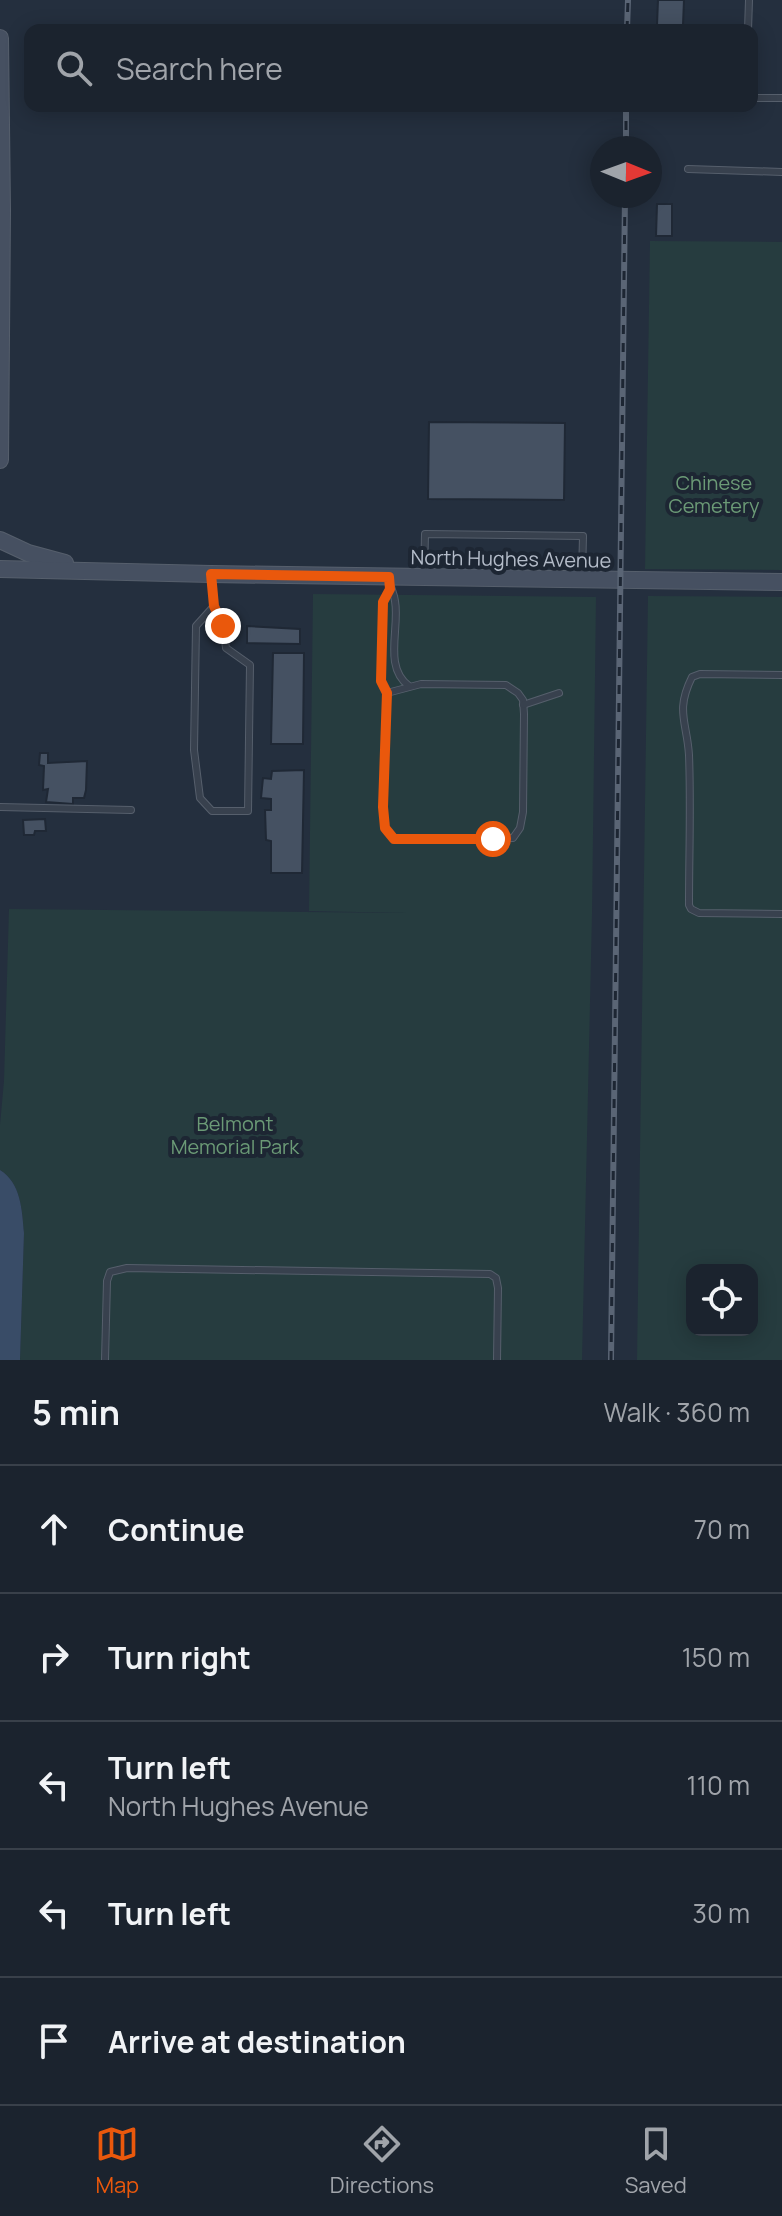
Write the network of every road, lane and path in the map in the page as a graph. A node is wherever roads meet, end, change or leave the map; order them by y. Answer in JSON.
{"nodes":[{"id":1,"x":749,"y":0,"type":"edge"},
{"id":2,"x":748,"y":24,"type":"edge"},
{"id":3,"x":0,"y":38,"type":"edge"},
{"id":4,"x":758,"y":98,"type":"edge"},
{"id":5,"x":782,"y":98,"type":"edge"},
{"id":6,"x":688,"y":169,"type":"dead end"},
{"id":7,"x":782,"y":172,"type":"edge"},
{"id":8,"x":0,"y":460,"type":"edge"},
{"id":9,"x":0,"y":540,"type":"edge"},
{"id":10,"x":0,"y":569,"type":"edge"},
{"id":11,"x":114,"y":571,"type":"junction"},
{"id":12,"x":211,"y":574,"type":"junction"},
{"id":13,"x":424,"y":577,"type":"junction"},
{"id":14,"x":582,"y":579,"type":"junction"},
{"id":15,"x":782,"y":582,"type":"edge"},
{"id":16,"x":389,"y":583,"type":"junction"},
{"id":17,"x":214,"y":606,"type":"junction"},
{"id":18,"x":782,"y":675,"type":"edge"},
{"id":19,"x":409,"y":686,"type":"junction"},
{"id":20,"x":387,"y":693,"type":"junction"},
{"id":21,"x":559,"y":693,"type":"dead end"},
{"id":22,"x":523,"y":705,"type":"junction"},
{"id":23,"x":0,"y":807,"type":"edge"},
{"id":24,"x":131,"y":810,"type":"dead end"},
{"id":25,"x":782,"y":914,"type":"edge"},
{"id":26,"x":105,"y":1360,"type":"edge"},
{"id":27,"x":497,"y":1360,"type":"edge"}],
"edges":[{"from":1,"to":2,"type":"lane"},
{"from":3,"to":8,"type":"street"},
{"from":4,"to":5,"type":"lane"},
{"from":6,"to":7,"type":"lane"},
{"from":9,"to":11,"type":"street"},
{"from":10,"to":11,"type":"street","name":"North Hughes Avenue"},
{"from":11,"to":12,"type":"street","name":"North Hughes Avenue"},
{"from":12,"to":16,"type":"street","name":"North Hughes Avenue"},
{"from":12,"to":17,"type":"lane"},
{"from":13,"to":14,"type":"street","name":"North Hughes Avenue"},
{"from":13,"to":14,"type":"lane"},
{"from":13,"to":16,"type":"street","name":"North Hughes Avenue"},
{"from":14,"to":15,"type":"street","name":"North Hughes Avenue"},
{"from":16,"to":19,"type":"lane"},
{"from":16,"to":20,"type":"lane"},
{"from":17,"to":17,"type":"lane"},
{"from":18,"to":25,"type":"lane"},
{"from":19,"to":20,"type":"lane"},
{"from":19,"to":22,"type":"lane"},
{"from":20,"to":22,"type":"lane"},
{"from":21,"to":22,"type":"lane"},
{"from":23,"to":24,"type":"lane"},
{"from":26,"to":27,"type":"lane"}]}
